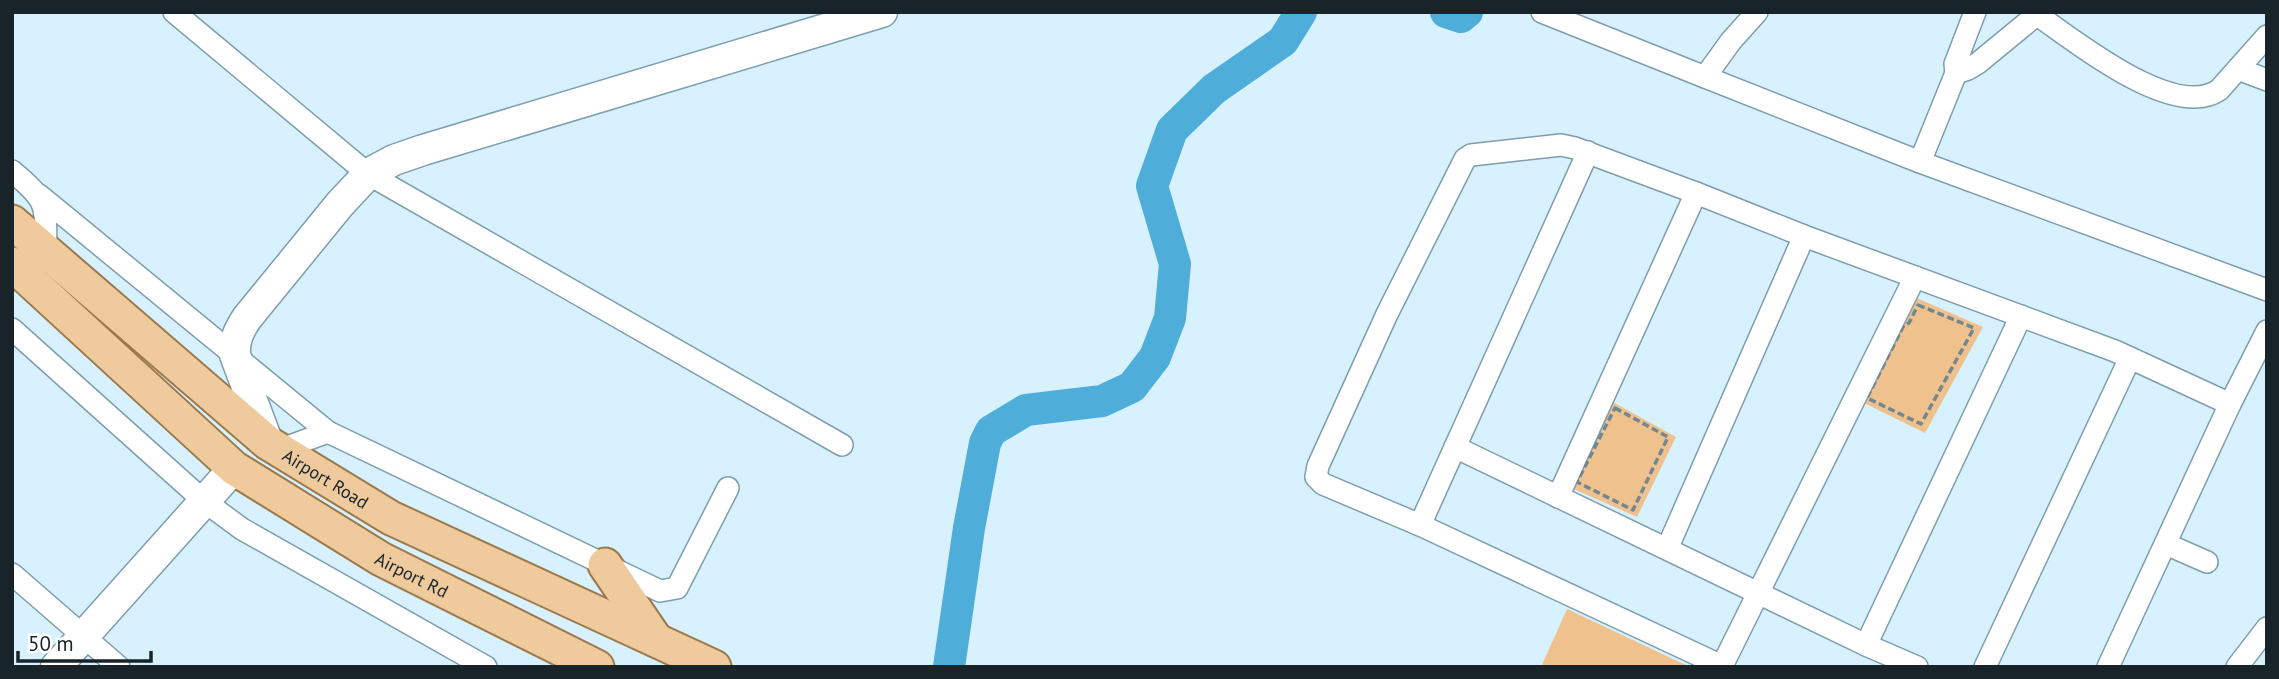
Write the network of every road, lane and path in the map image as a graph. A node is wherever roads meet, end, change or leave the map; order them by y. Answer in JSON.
{"nodes":[{"id":1,"x":174,"y":12,"type":"edge"},
{"id":2,"x":882,"y":12,"type":"edge"},
{"id":3,"x":1757,"y":12,"type":"edge"},
{"id":4,"x":1975,"y":12,"type":"edge"},
{"id":5,"x":2038,"y":13,"type":"edge"},
{"id":6,"x":1546,"y":14,"type":"edge"},
{"id":7,"x":2267,"y":36,"type":"edge"},
{"id":8,"x":2238,"y":69,"type":"junction"},
{"id":9,"x":1956,"y":72,"type":"junction"},
{"id":10,"x":1704,"y":77,"type":"junction"},
{"id":11,"x":2267,"y":80,"type":"edge"},
{"id":12,"x":1588,"y":152,"type":"junction"},
{"id":13,"x":1920,"y":162,"type":"junction"},
{"id":14,"x":12,"y":171,"type":"edge"},
{"id":15,"x":368,"y":174,"type":"junction"},
{"id":16,"x":1696,"y":193,"type":"junction"},
{"id":17,"x":39,"y":195,"type":"junction"},
{"id":18,"x":12,"y":222,"type":"edge"},
{"id":19,"x":1804,"y":236,"type":"junction"},
{"id":20,"x":46,"y":252,"type":"junction"},
{"id":21,"x":12,"y":264,"type":"edge"},
{"id":22,"x":1915,"y":277,"type":"junction"},
{"id":23,"x":2267,"y":290,"type":"edge"},
{"id":24,"x":2021,"y":316,"type":"junction"},
{"id":25,"x":12,"y":329,"type":"edge"},
{"id":26,"x":2264,"y":342,"type":"edge"},
{"id":27,"x":234,"y":355,"type":"junction"},
{"id":28,"x":2130,"y":358,"type":"junction"},
{"id":29,"x":1867,"y":398,"type":"joint"},
{"id":30,"x":2230,"y":404,"type":"junction"},
{"id":31,"x":328,"y":432,"type":"junction"},
{"id":32,"x":842,"y":445,"type":"dead end"},
{"id":33,"x":273,"y":446,"type":"junction"},
{"id":34,"x":1455,"y":447,"type":"junction"},
{"id":35,"x":234,"y":468,"type":"junction"},
{"id":36,"x":1577,"y":482,"type":"joint"},
{"id":37,"x":728,"y":488,"type":"dead end"},
{"id":38,"x":1558,"y":496,"type":"junction"},
{"id":39,"x":204,"y":501,"type":"junction"},
{"id":40,"x":1420,"y":525,"type":"junction"},
{"id":41,"x":2166,"y":544,"type":"junction"},
{"id":42,"x":1667,"y":549,"type":"junction"},
{"id":43,"x":2207,"y":562,"type":"dead end"},
{"id":44,"x":605,"y":565,"type":"junction"},
{"id":45,"x":12,"y":574,"type":"edge"},
{"id":46,"x":1757,"y":593,"type":"junction"},
{"id":47,"x":2267,"y":628,"type":"edge"},
{"id":48,"x":84,"y":635,"type":"junction"},
{"id":49,"x":656,"y":640,"type":"junction"},
{"id":50,"x":1866,"y":645,"type":"junction"},
{"id":51,"x":702,"y":661,"type":"edge"},
{"id":52,"x":596,"y":666,"type":"edge"},
{"id":53,"x":1723,"y":666,"type":"edge"},
{"id":54,"x":57,"y":667,"type":"edge"},
{"id":55,"x":119,"y":667,"type":"edge"},
{"id":56,"x":486,"y":667,"type":"edge"},
{"id":57,"x":589,"y":667,"type":"edge"},
{"id":58,"x":1917,"y":667,"type":"edge"},
{"id":59,"x":1984,"y":667,"type":"edge"},
{"id":60,"x":2108,"y":667,"type":"edge"},
{"id":61,"x":2237,"y":667,"type":"edge"}],
"edges":[{"from":1,"to":15,"type":"street"},
{"from":2,"to":15,"type":"street"},
{"from":3,"to":10,"type":"street"},
{"from":4,"to":9,"type":"street"},
{"from":5,"to":8,"type":"street"},
{"from":5,"to":9,"type":"street"},
{"from":6,"to":10,"type":"street"},
{"from":7,"to":8,"type":"street"},
{"from":8,"to":11,"type":"street"},
{"from":9,"to":13,"type":"street"},
{"from":10,"to":13,"type":"street"},
{"from":12,"to":16,"type":"street"},
{"from":12,"to":34,"type":"street"},
{"from":12,"to":40,"type":"street"},
{"from":13,"to":23,"type":"street"},
{"from":14,"to":17,"type":"street"},
{"from":15,"to":27,"type":"street"},
{"from":15,"to":32,"type":"street"},
{"from":16,"to":19,"type":"street"},
{"from":16,"to":38,"type":"street"},
{"from":17,"to":20,"type":"street"},
{"from":17,"to":27,"type":"street"},
{"from":18,"to":20,"type":"main road","name":"Airport Road"},
{"from":19,"to":22,"type":"street"},
{"from":19,"to":42,"type":"street"},
{"from":20,"to":33,"type":"main road","name":"Airport Road"},
{"from":21,"to":35,"type":"main road","name":"Airport Rd"},
{"from":22,"to":24,"type":"street"},
{"from":22,"to":46,"type":"street"},
{"from":24,"to":28,"type":"street"},
{"from":24,"to":50,"type":"street"},
{"from":25,"to":39,"type":"street"},
{"from":26,"to":30,"type":"street"},
{"from":27,"to":31,"type":"street"},
{"from":27,"to":33,"type":"street"},
{"from":28,"to":30,"type":"street"},
{"from":28,"to":59,"type":"street"},
{"from":29,"to":29,"type":"path"},
{"from":30,"to":41,"type":"street"},
{"from":31,"to":33,"type":"street"},
{"from":31,"to":44,"type":"street"},
{"from":33,"to":49,"type":"main road","name":"Airport Road"},
{"from":34,"to":38,"type":"street"},
{"from":34,"to":40,"type":"street"},
{"from":35,"to":39,"type":"street"},
{"from":35,"to":52,"type":"main road","name":"Airport Rd"},
{"from":36,"to":36,"type":"path"},
{"from":37,"to":44,"type":"street"},
{"from":38,"to":42,"type":"street"},
{"from":39,"to":48,"type":"street"},
{"from":39,"to":56,"type":"street"},
{"from":40,"to":53,"type":"street"},
{"from":41,"to":43,"type":"street"},
{"from":41,"to":60,"type":"street"},
{"from":42,"to":46,"type":"street"},
{"from":44,"to":49,"type":"main road"},
{"from":45,"to":48,"type":"street"},
{"from":46,"to":50,"type":"street"},
{"from":46,"to":53,"type":"street"},
{"from":47,"to":61,"type":"street"},
{"from":48,"to":54,"type":"street"},
{"from":48,"to":55,"type":"street"},
{"from":49,"to":51,"type":"main road","name":"Airport Road"},
{"from":50,"to":58,"type":"street"},
{"from":52,"to":57,"type":"main road"}]}
